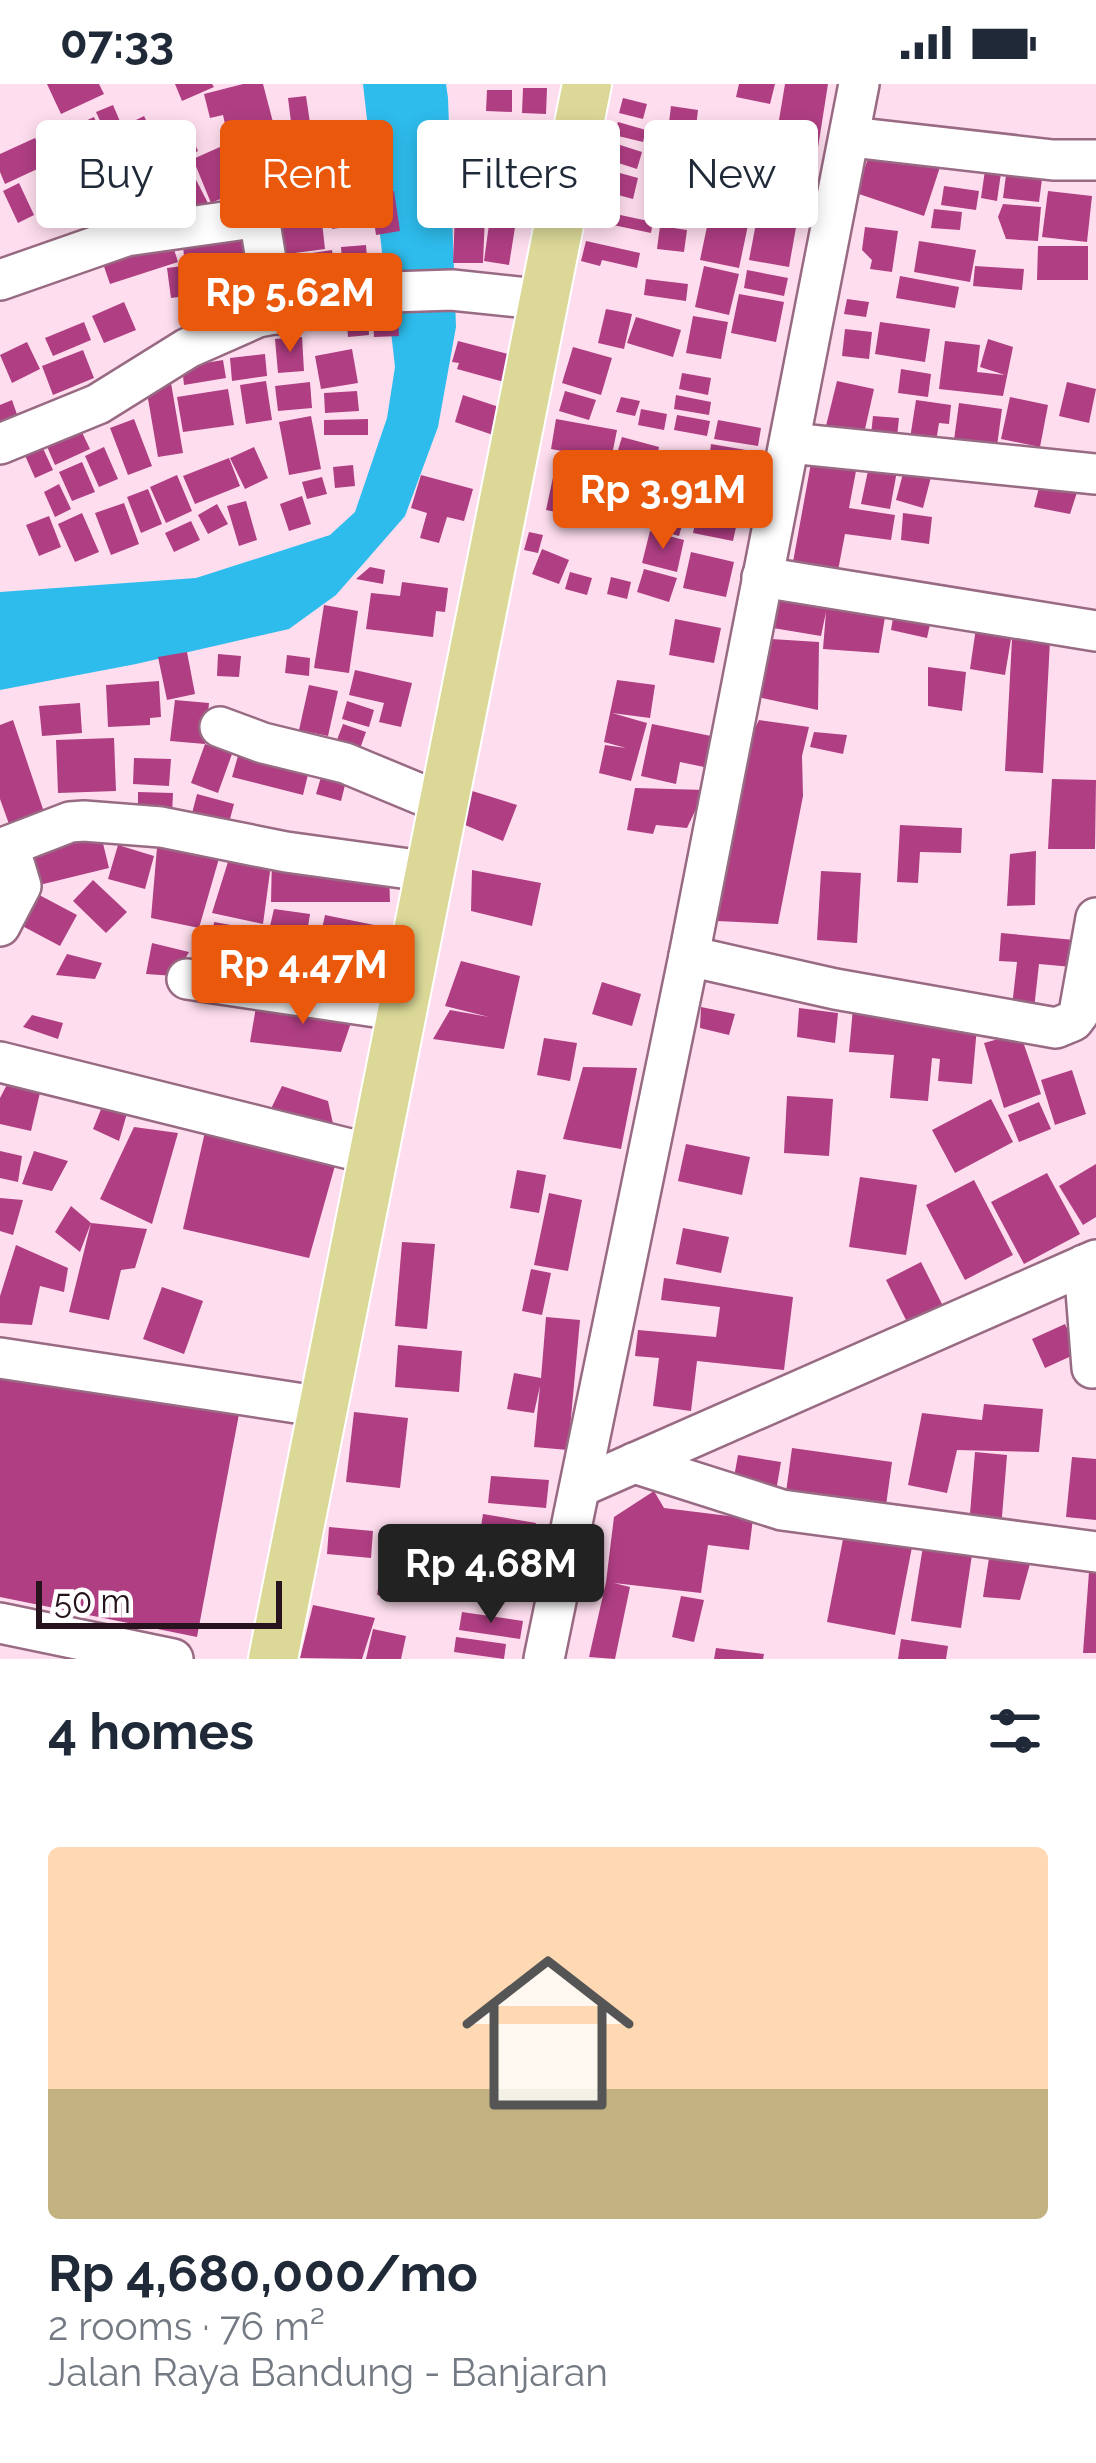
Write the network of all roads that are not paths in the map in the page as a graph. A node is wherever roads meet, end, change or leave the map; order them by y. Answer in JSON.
{"nodes":[{"id":1,"x":587,"y":84,"type":"edge"},
{"id":2,"x":860,"y":84,"type":"edge"},
{"id":3,"x":851,"y":137,"type":"junction"},
{"id":4,"x":1096,"y":160,"type":"edge"},
{"id":5,"x":0,"y":280,"type":"edge"},
{"id":6,"x":546,"y":300,"type":"junction"},
{"id":7,"x":275,"y":314,"type":"junction"},
{"id":8,"x":790,"y":443,"type":"junction"},
{"id":9,"x":0,"y":444,"type":"edge"},
{"id":10,"x":1096,"y":474,"type":"edge"},
{"id":11,"x":763,"y":577,"type":"junction"},
{"id":12,"x":1096,"y":631,"type":"edge"},
{"id":13,"x":220,"y":728,"type":"dead end"},
{"id":14,"x":445,"y":804,"type":"junction"},
{"id":15,"x":4,"y":848,"type":"edge"},
{"id":16,"x":431,"y":872,"type":"junction"},
{"id":17,"x":1096,"y":918,"type":"edge"},
{"id":18,"x":0,"y":926,"type":"edge"},
{"id":19,"x":689,"y":956,"type":"junction"},
{"id":20,"x":187,"y":979,"type":"dead end"},
{"id":21,"x":1092,"y":980,"type":"edge"},
{"id":22,"x":403,"y":1011,"type":"junction"},
{"id":23,"x":0,"y":1062,"type":"edge"},
{"id":24,"x":374,"y":1156,"type":"junction"},
{"id":25,"x":1090,"y":1263,"type":"edge"},
{"id":26,"x":0,"y":1358,"type":"edge"},
{"id":27,"x":1092,"y":1368,"type":"dead end"},
{"id":28,"x":323,"y":1407,"type":"junction"},
{"id":29,"x":634,"y":1463,"type":"junction"},
{"id":30,"x":580,"y":1487,"type":"junction"},
{"id":31,"x":1096,"y":1552,"type":"edge"},
{"id":32,"x":0,"y":1623,"type":"edge"},
{"id":33,"x":172,"y":1659,"type":"edge"},
{"id":34,"x":273,"y":1659,"type":"edge"},
{"id":35,"x":544,"y":1659,"type":"edge"}],
"edges":[{"from":1,"to":6,"type":"main road"},
{"from":2,"to":3,"type":"street"},
{"from":3,"to":4,"type":"street"},
{"from":3,"to":8,"type":"street"},
{"from":5,"to":7,"type":"street"},
{"from":6,"to":7,"type":"street"},
{"from":6,"to":14,"type":"main road"},
{"from":7,"to":9,"type":"street"},
{"from":8,"to":10,"type":"street"},
{"from":8,"to":11,"type":"street"},
{"from":11,"to":12,"type":"street"},
{"from":11,"to":19,"type":"street"},
{"from":13,"to":14,"type":"street"},
{"from":14,"to":16,"type":"main road"},
{"from":15,"to":16,"type":"street"},
{"from":15,"to":18,"type":"street"},
{"from":16,"to":22,"type":"main road"},
{"from":17,"to":21,"type":"street"},
{"from":19,"to":21,"type":"street"},
{"from":19,"to":30,"type":"street"},
{"from":20,"to":22,"type":"street"},
{"from":22,"to":24,"type":"main road"},
{"from":23,"to":24,"type":"street"},
{"from":24,"to":28,"type":"main road"},
{"from":25,"to":27,"type":"street"},
{"from":25,"to":29,"type":"street"},
{"from":26,"to":28,"type":"street"},
{"from":28,"to":34,"type":"main road"},
{"from":29,"to":30,"type":"street"},
{"from":29,"to":31,"type":"street"},
{"from":30,"to":35,"type":"street"},
{"from":32,"to":33,"type":"street"}]}
